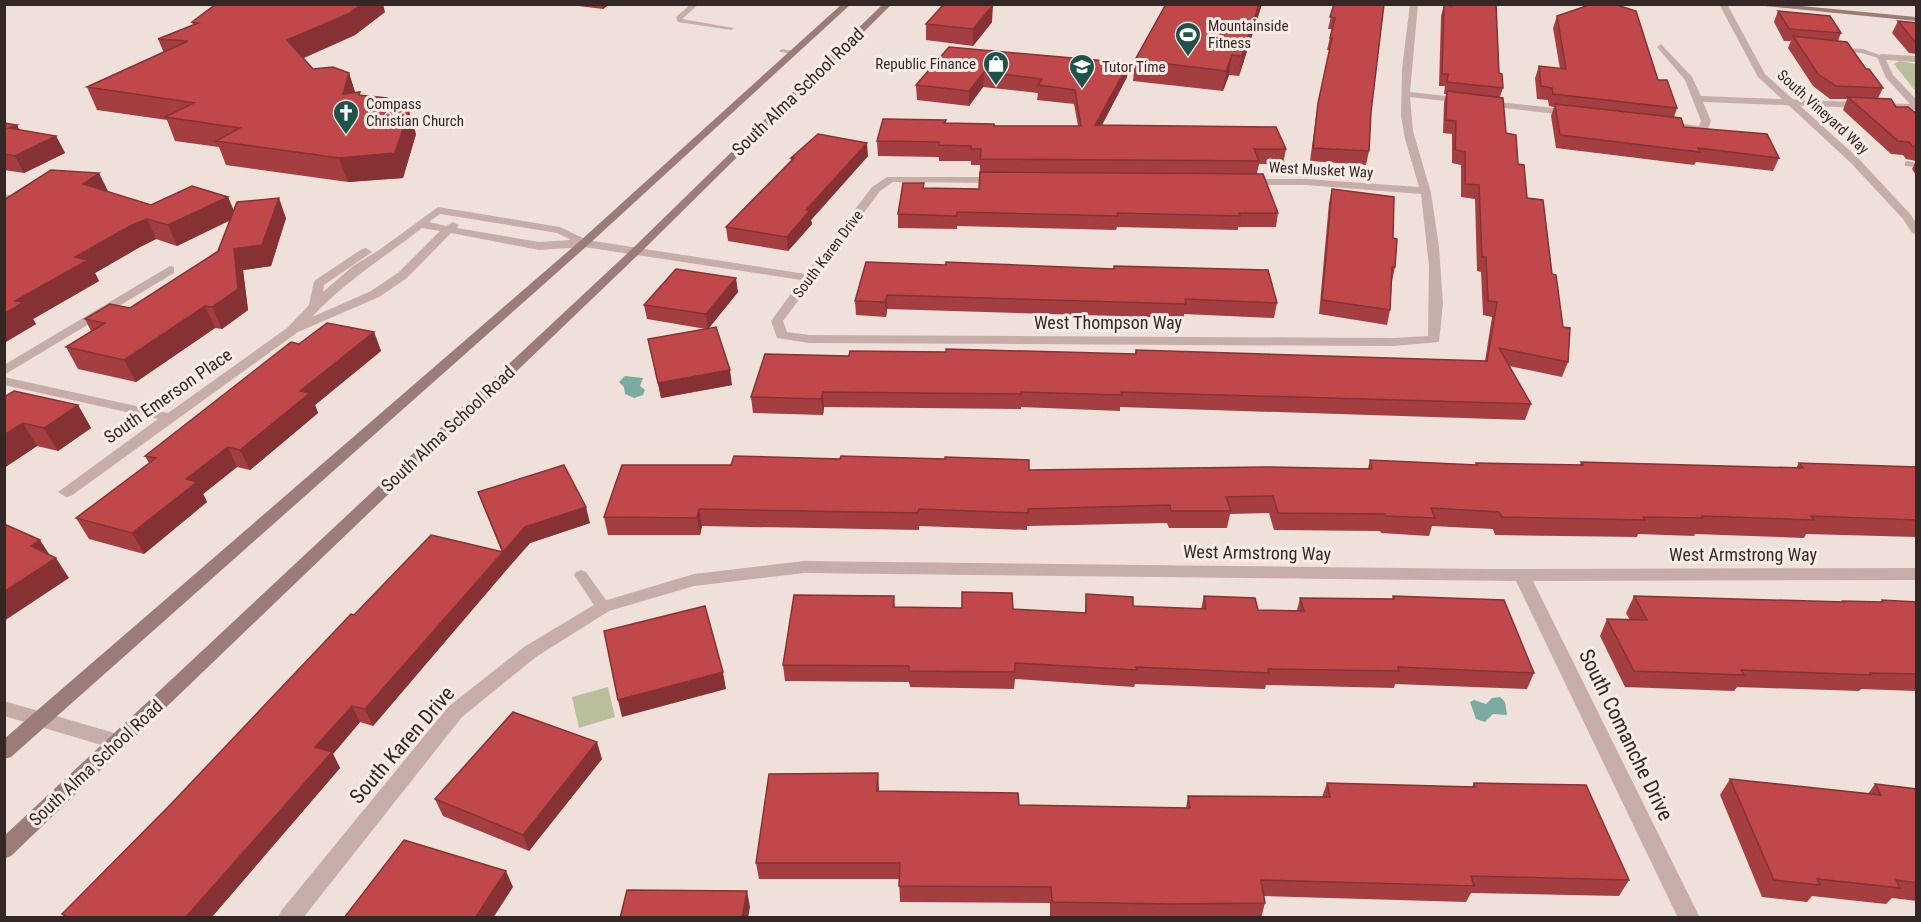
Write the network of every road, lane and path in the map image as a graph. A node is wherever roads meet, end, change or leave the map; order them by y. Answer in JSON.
{"nodes":[{"id":1,"x":696,"y":4,"type":"edge"},
{"id":2,"x":847,"y":4,"type":"edge"},
{"id":3,"x":888,"y":4,"type":"edge"},
{"id":4,"x":1414,"y":4,"type":"edge"},
{"id":5,"x":1723,"y":4,"type":"edge"},
{"id":6,"x":1748,"y":4,"type":"edge"},
{"id":7,"x":1855,"y":4,"type":"edge"},
{"id":8,"x":1917,"y":10,"type":"edge"},
{"id":9,"x":1917,"y":20,"type":"edge"},
{"id":10,"x":731,"y":28,"type":"dead end"},
{"id":11,"x":1661,"y":47,"type":"dead end"},
{"id":12,"x":1830,"y":48,"type":"edge"},
{"id":13,"x":1881,"y":57,"type":"junction"},
{"id":14,"x":1917,"y":59,"type":"edge"},
{"id":15,"x":1406,"y":94,"type":"junction"},
{"id":16,"x":1697,"y":99,"type":"junction"},
{"id":17,"x":1788,"y":102,"type":"junction"},
{"id":18,"x":1917,"y":106,"type":"edge"},
{"id":19,"x":1584,"y":115,"type":"edge"},
{"id":20,"x":1656,"y":123,"type":"edge"},
{"id":21,"x":1014,"y":180,"type":"edge"},
{"id":22,"x":1236,"y":182,"type":"edge"},
{"id":23,"x":1425,"y":190,"type":"junction"},
{"id":24,"x":465,"y":214,"type":"junction"},
{"id":25,"x":1912,"y":217,"type":"edge"},
{"id":26,"x":419,"y":224,"type":"junction"},
{"id":27,"x":449,"y":229,"type":"junction"},
{"id":28,"x":1917,"y":231,"type":"edge"},
{"id":29,"x":584,"y":243,"type":"junction"},
{"id":30,"x":637,"y":250,"type":"junction"},
{"id":31,"x":170,"y":270,"type":"dead end"},
{"id":32,"x":810,"y":278,"type":"junction"},
{"id":33,"x":292,"y":331,"type":"junction"},
{"id":34,"x":782,"y":335,"type":"joint"},
{"id":35,"x":4,"y":370,"type":"edge"},
{"id":36,"x":4,"y":381,"type":"edge"},
{"id":37,"x":172,"y":418,"type":"junction"},
{"id":38,"x":66,"y":492,"type":"dead end"},
{"id":39,"x":1521,"y":574,"type":"junction"},
{"id":40,"x":1917,"y":574,"type":"edge"},
{"id":41,"x":580,"y":575,"type":"dead end"},
{"id":42,"x":603,"y":607,"type":"junction"},
{"id":43,"x":4,"y":708,"type":"edge"},
{"id":44,"x":41,"y":719,"type":"junction"},
{"id":45,"x":118,"y":742,"type":"junction"},
{"id":46,"x":4,"y":752,"type":"edge"},
{"id":47,"x":4,"y":850,"type":"edge"},
{"id":48,"x":289,"y":918,"type":"edge"},
{"id":49,"x":1689,"y":918,"type":"edge"}],
"edges":[{"from":1,"to":10,"type":"lane"},
{"from":2,"to":29,"type":"main road","name":"South Alma School Road"},
{"from":3,"to":30,"type":"main road","name":"South Alma School Road"},
{"from":4,"to":15,"type":"street"},
{"from":5,"to":17,"type":"street","name":"South Vineyard Way"},
{"from":6,"to":9,"type":"main road"},
{"from":7,"to":8,"type":"main road"},
{"from":11,"to":16,"type":"street"},
{"from":12,"to":13,"type":"lane"},
{"from":13,"to":14,"type":"street"},
{"from":13,"to":18,"type":"street"},
{"from":15,"to":19,"type":"street"},
{"from":15,"to":23,"type":"street"},
{"from":16,"to":17,"type":"street"},
{"from":16,"to":20,"type":"street"},
{"from":17,"to":18,"type":"street"},
{"from":17,"to":25,"type":"street","name":"South Vineyard Way"},
{"from":21,"to":32,"type":"street","name":"South Karen Drive"},
{"from":22,"to":23,"type":"street","name":"West Musket Way"},
{"from":23,"to":34,"type":"street","name":"West Thompson Way"},
{"from":24,"to":26,"type":"street","name":"South Emerson Place"},
{"from":24,"to":27,"type":"street","name":"South Emerson Place"},
{"from":24,"to":29,"type":"street"},
{"from":25,"to":28,"type":"street","name":"South Vineyard Way"},
{"from":26,"to":27,"type":"street"},
{"from":26,"to":33,"type":"street","name":"South Emerson Place"},
{"from":27,"to":29,"type":"street"},
{"from":27,"to":33,"type":"street","name":"South Emerson Place"},
{"from":29,"to":30,"type":"street"},
{"from":29,"to":44,"type":"main road","name":"South Alma School Road"},
{"from":30,"to":32,"type":"street"},
{"from":30,"to":45,"type":"main road","name":"South Alma School Road"},
{"from":31,"to":35,"type":"street"},
{"from":32,"to":34,"type":"street","name":"South Karen Drive"},
{"from":33,"to":37,"type":"street","name":"South Emerson Place"},
{"from":36,"to":37,"type":"street"},
{"from":37,"to":38,"type":"street","name":"South Emerson Place"},
{"from":39,"to":40,"type":"street","name":"West Armstrong Way"},
{"from":39,"to":42,"type":"street","name":"West Armstrong Way"},
{"from":39,"to":49,"type":"street","name":"South Comanche Drive"},
{"from":41,"to":42,"type":"lane"},
{"from":42,"to":48,"type":"street","name":"South Karen Drive"},
{"from":43,"to":44,"type":"street"},
{"from":44,"to":45,"type":"street"},
{"from":44,"to":46,"type":"main road","name":"South Alma School Road"},
{"from":45,"to":47,"type":"main road","name":"South Alma School Road"}]}
